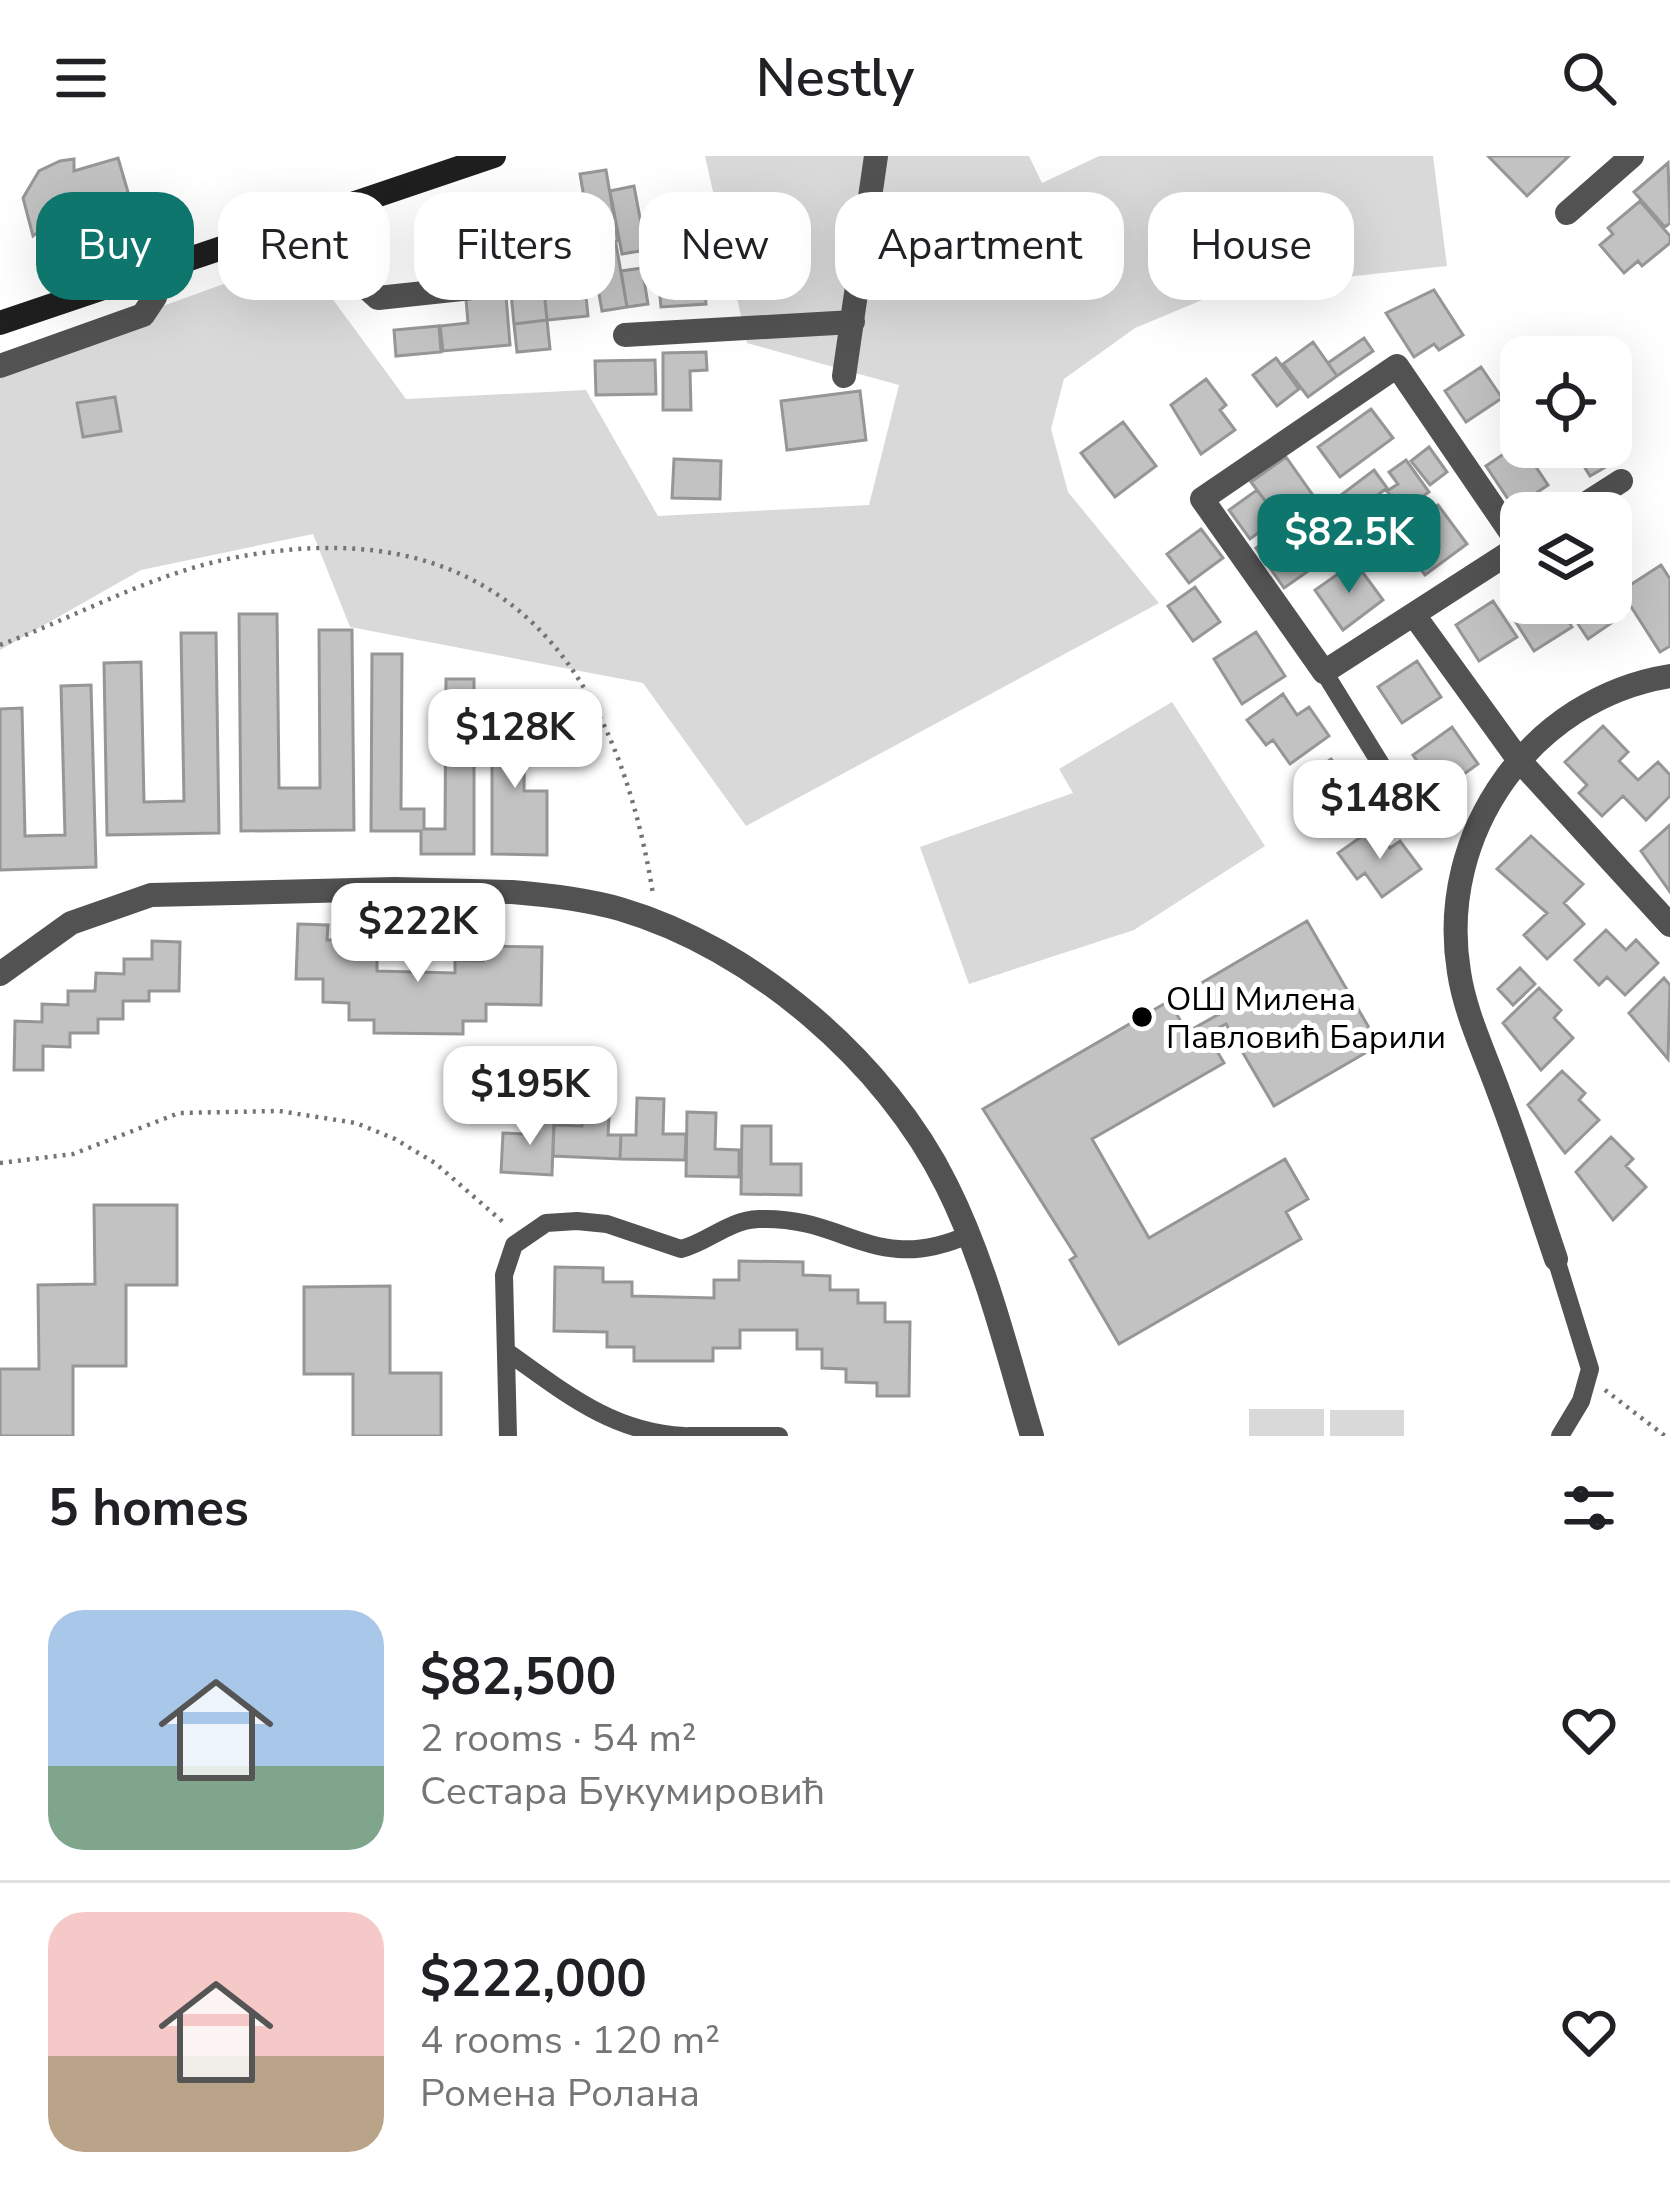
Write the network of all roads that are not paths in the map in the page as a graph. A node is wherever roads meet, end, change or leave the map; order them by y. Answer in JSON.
{"nodes":[{"id":1,"x":877,"y":156,"type":"edge"},
{"id":2,"x":1632,"y":156,"type":"edge"},
{"id":3,"x":484,"y":158,"type":"edge"},
{"id":4,"x":383,"y":192,"type":"edge"},
{"id":5,"x":1567,"y":212,"type":"dead end"},
{"id":6,"x":68,"y":300,"type":"edge"},
{"id":7,"x":154,"y":300,"type":"edge"},
{"id":8,"x":853,"y":322,"type":"junction"},
{"id":9,"x":0,"y":323,"type":"edge"},
{"id":10,"x":625,"y":335,"type":"dead end"},
{"id":11,"x":0,"y":366,"type":"edge"},
{"id":12,"x":844,"y":376,"type":"dead end"},
{"id":13,"x":1621,"y":481,"type":"dead end"},
{"id":14,"x":1604,"y":492,"type":"edge"},
{"id":15,"x":1500,"y":514,"type":"edge"},
{"id":16,"x":1500,"y":558,"type":"edge"},
{"id":17,"x":1414,"y":615,"type":"junction"},
{"id":18,"x":1324,"y":672,"type":"junction"},
{"id":19,"x":1670,"y":676,"type":"edge"},
{"id":20,"x":1517,"y":759,"type":"junction"},
{"id":21,"x":1395,"y":787,"type":"dead end"},
{"id":22,"x":1670,"y":925,"type":"edge"},
{"id":23,"x":0,"y":974,"type":"edge"},
{"id":24,"x":968,"y":1235,"type":"junction"},
{"id":25,"x":1556,"y":1258,"type":"joint"},
{"id":26,"x":506,"y":1351,"type":"junction"},
{"id":27,"x":508,"y":1436,"type":"edge"},
{"id":28,"x":686,"y":1436,"type":"edge"},
{"id":29,"x":779,"y":1436,"type":"edge"},
{"id":30,"x":1032,"y":1436,"type":"edge"},
{"id":31,"x":1559,"y":1436,"type":"edge"}],
"edges":[{"from":1,"to":8,"type":"street"},
{"from":2,"to":5,"type":"street"},
{"from":3,"to":4,"type":"street"},
{"from":6,"to":9,"type":"street"},
{"from":7,"to":11,"type":"street"},
{"from":8,"to":10,"type":"street"},
{"from":8,"to":12,"type":"street"},
{"from":13,"to":14,"type":"street"},
{"from":15,"to":18,"type":"street"},
{"from":16,"to":17,"type":"street"},
{"from":17,"to":18,"type":"street"},
{"from":17,"to":20,"type":"street"},
{"from":18,"to":21,"type":"lane"},
{"from":19,"to":20,"type":"street"},
{"from":20,"to":22,"type":"street"},
{"from":20,"to":25,"type":"street"},
{"from":23,"to":24,"type":"street"},
{"from":24,"to":26,"type":"lane"},
{"from":24,"to":30,"type":"street"},
{"from":25,"to":31,"type":"lane"},
{"from":26,"to":27,"type":"lane"},
{"from":26,"to":28,"type":"lane"},
{"from":28,"to":29,"type":"lane"}]}
